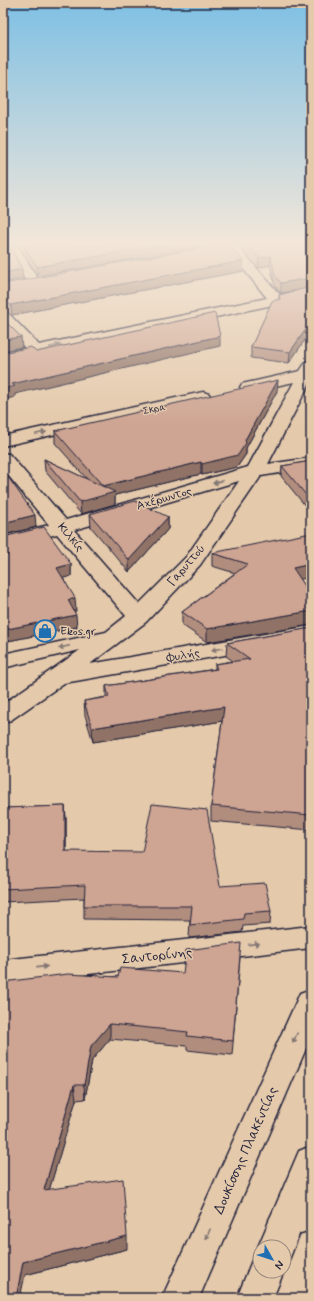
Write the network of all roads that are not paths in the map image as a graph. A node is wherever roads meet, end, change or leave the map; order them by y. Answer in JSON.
{"nodes":[{"id":1,"x":254,"y":306,"type":"edge"},
{"id":2,"x":3,"y":316,"type":"edge"},
{"id":3,"x":36,"y":350,"type":"junction"},
{"id":4,"x":3,"y":357,"type":"edge"},
{"id":5,"x":308,"y":370,"type":"edge"},
{"id":6,"x":3,"y":441,"type":"edge"},
{"id":7,"x":3,"y":458,"type":"edge"},
{"id":8,"x":311,"y":463,"type":"edge"},
{"id":9,"x":255,"y":471,"type":"junction"},
{"id":10,"x":63,"y":527,"type":"junction"},
{"id":11,"x":3,"y":542,"type":"edge"},
{"id":12,"x":138,"y":617,"type":"junction"},
{"id":13,"x":311,"y":633,"type":"edge"},
{"id":14,"x":115,"y":636,"type":"junction"},
{"id":15,"x":3,"y":661,"type":"edge"},
{"id":16,"x":56,"y":677,"type":"junction"},
{"id":17,"x":3,"y":715,"type":"edge"},
{"id":18,"x":311,"y":937,"type":"edge"},
{"id":19,"x":3,"y":972,"type":"edge"},
{"id":20,"x":311,"y":1002,"type":"edge"},
{"id":21,"x":311,"y":1162,"type":"edge"},
{"id":22,"x":291,"y":1227,"type":"edge"},
{"id":23,"x":263,"y":1279,"type":"edge"},
{"id":24,"x":180,"y":1298,"type":"edge"},
{"id":25,"x":255,"y":1298,"type":"edge"}],
"edges":[{"from":3,"to":1,"type":"street","one_way":true},
{"from":2,"to":3,"type":"street"},
{"from":3,"to":4,"type":"street"},
{"from":6,"to":5,"type":"street","name":"Σκρα","one_way":true},
{"from":5,"to":9,"type":"street","name":"Γαρυττού"},
{"from":7,"to":10,"type":"street","name":"Κιλκίς"},
{"from":8,"to":9,"type":"street","name":"Αχέρωντος"},
{"from":9,"to":10,"type":"street","name":"Αχέρωντος","one_way":true},
{"from":9,"to":12,"type":"street","name":"Γαρυττού"},
{"from":10,"to":11,"type":"street","name":"Αχέρωντος"},
{"from":10,"to":12,"type":"street","name":"Κιλκίς"},
{"from":12,"to":14,"type":"street","name":"Γαρυττού"},
{"from":13,"to":16,"type":"street","name":"Φυλής","one_way":true},
{"from":14,"to":15,"type":"street","one_way":true},
{"from":14,"to":16,"type":"street","name":"Γαρυττού"},
{"from":16,"to":17,"type":"street","name":"Γαρυττού"},
{"from":19,"to":18,"type":"street","name":"Σαντορίνης","one_way":true},
{"from":20,"to":24,"type":"street","name":"Δουκίσσης Πλακεντίας","one_way":true},
{"from":21,"to":22,"type":"street"},
{"from":23,"to":25,"type":"street"}]}
